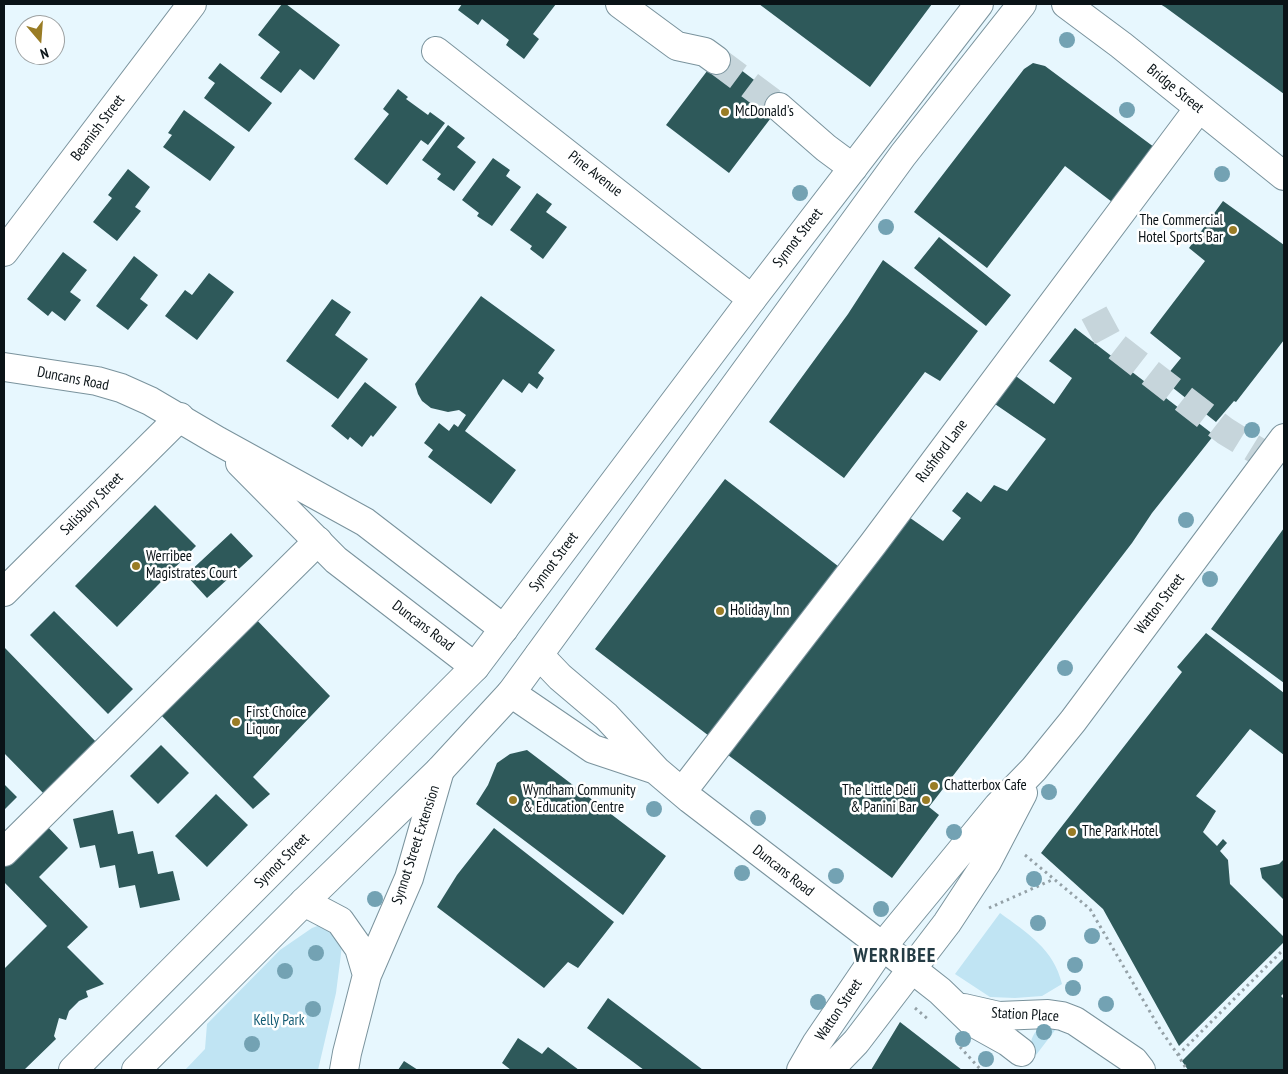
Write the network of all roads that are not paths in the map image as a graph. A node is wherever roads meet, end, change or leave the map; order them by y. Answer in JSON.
{"nodes":[{"id":1,"x":192,"y":4,"type":"edge"},
{"id":2,"x":620,"y":4,"type":"edge"},
{"id":3,"x":648,"y":4,"type":"edge"},
{"id":4,"x":979,"y":4,"type":"edge"},
{"id":5,"x":1022,"y":4,"type":"edge"},
{"id":6,"x":1066,"y":4,"type":"edge"},
{"id":7,"x":436,"y":51,"type":"dead end"},
{"id":8,"x":779,"y":107,"type":"tunnel mouth"},
{"id":9,"x":1199,"y":108,"type":"junction"},
{"id":10,"x":852,"y":168,"type":"junction"},
{"id":11,"x":1284,"y":176,"type":"edge"},
{"id":12,"x":4,"y":252,"type":"edge"},
{"id":13,"x":752,"y":299,"type":"junction"},
{"id":14,"x":789,"y":308,"type":"junction"},
{"id":15,"x":4,"y":367,"type":"edge"},
{"id":16,"x":180,"y":418,"type":"junction"},
{"id":17,"x":1284,"y":438,"type":"edge"},
{"id":18,"x":218,"y":441,"type":"junction"},
{"id":19,"x":643,"y":443,"type":"junction"},
{"id":20,"x":676,"y":466,"type":"junction"},
{"id":21,"x":318,"y":541,"type":"junction"},
{"id":22,"x":4,"y":592,"type":"edge"},
{"id":23,"x":504,"y":629,"type":"junction"},
{"id":24,"x":539,"y":655,"type":"junction"},
{"id":25,"x":476,"y":667,"type":"junction"},
{"id":26,"x":511,"y":693,"type":"junction"},
{"id":27,"x":1034,"y":769,"type":"junction"},
{"id":28,"x":440,"y":770,"type":"junction"},
{"id":29,"x":656,"y":770,"type":"junction"},
{"id":30,"x":682,"y":792,"type":"junction"},
{"id":31,"x":4,"y":852,"type":"edge"},
{"id":32,"x":304,"y":902,"type":"junction"},
{"id":33,"x":882,"y":947,"type":"junction"},
{"id":34,"x":912,"y":969,"type":"junction"},
{"id":35,"x":368,"y":975,"type":"junction"},
{"id":36,"x":953,"y":1005,"type":"junction"},
{"id":37,"x":1048,"y":1014,"type":"junction"},
{"id":38,"x":1026,"y":1061,"type":"edge"},
{"id":39,"x":73,"y":1070,"type":"edge"},
{"id":40,"x":136,"y":1070,"type":"edge"},
{"id":41,"x":344,"y":1070,"type":"edge"},
{"id":42,"x":801,"y":1070,"type":"edge"},
{"id":43,"x":829,"y":1070,"type":"edge"},
{"id":44,"x":1141,"y":1070,"type":"edge"}],
"edges":[{"from":1,"to":12,"type":"main road","name":"Beamish Street"},
{"from":2,"to":3,"type":"main road"},
{"from":4,"to":10,"type":"main road","name":"Synnot Street"},
{"from":5,"to":14,"type":"main road"},
{"from":6,"to":9,"type":"main road","name":"Bridge Street"},
{"from":7,"to":13,"type":"main road","name":"Pine Avenue"},
{"from":8,"to":10,"type":"main road"},
{"from":9,"to":11,"type":"main road","name":"Bridge Street"},
{"from":9,"to":30,"type":"main road","name":"Rushford Lane"},
{"from":10,"to":13,"type":"main road","name":"Synnot Street"},
{"from":13,"to":14,"type":"main road"},
{"from":13,"to":19,"type":"main road","name":"Synnot Street"},
{"from":14,"to":20,"type":"main road"},
{"from":15,"to":16,"type":"main road","name":"Duncans Road"},
{"from":16,"to":18,"type":"main road","name":"Duncans Road"},
{"from":16,"to":22,"type":"main road","name":"Salisbury Street"},
{"from":17,"to":27,"type":"main road","name":"Watton Street"},
{"from":18,"to":21,"type":"main road","name":"Duncans Road"},
{"from":18,"to":23,"type":"main road","name":"Duncans Road"},
{"from":19,"to":20,"type":"main road"},
{"from":19,"to":23,"type":"main road","name":"Synnot Street"},
{"from":20,"to":24,"type":"main road"},
{"from":21,"to":25,"type":"main road","name":"Duncans Road"},
{"from":21,"to":31,"type":"main road"},
{"from":23,"to":24,"type":"main road","name":"Duncans Road"},
{"from":23,"to":25,"type":"main road","name":"Synnot Street"},
{"from":24,"to":26,"type":"main road"},
{"from":24,"to":29,"type":"main road","name":"Duncans Road"},
{"from":25,"to":26,"type":"main road","name":"Duncans Road"},
{"from":25,"to":39,"type":"main road","name":"Synnot Street"},
{"from":26,"to":28,"type":"main road"},
{"from":26,"to":29,"type":"main road","name":"Duncans Road"},
{"from":27,"to":33,"type":"main road","name":"Watton Street"},
{"from":27,"to":34,"type":"main road","name":"Watton Street"},
{"from":28,"to":32,"type":"main road"},
{"from":28,"to":35,"type":"main road","name":"Synnot Street Extension"},
{"from":29,"to":30,"type":"main road","name":"Duncans Road"},
{"from":30,"to":33,"type":"main road","name":"Duncans Road"},
{"from":32,"to":35,"type":"main road"},
{"from":32,"to":40,"type":"main road"},
{"from":33,"to":34,"type":"main road","name":"Duncans Road"},
{"from":33,"to":42,"type":"main road","name":"Watton Street"},
{"from":34,"to":36,"type":"main road","name":"Station Place"},
{"from":34,"to":43,"type":"main road","name":"Watton Street"},
{"from":35,"to":41,"type":"main road","name":"Synnot Street Extension"},
{"from":36,"to":37,"type":"main road","name":"Station Place"},
{"from":36,"to":38,"type":"main road","name":"Station Place"},
{"from":37,"to":38,"type":"main road"},
{"from":37,"to":44,"type":"main road","name":"Station Place"}]}
